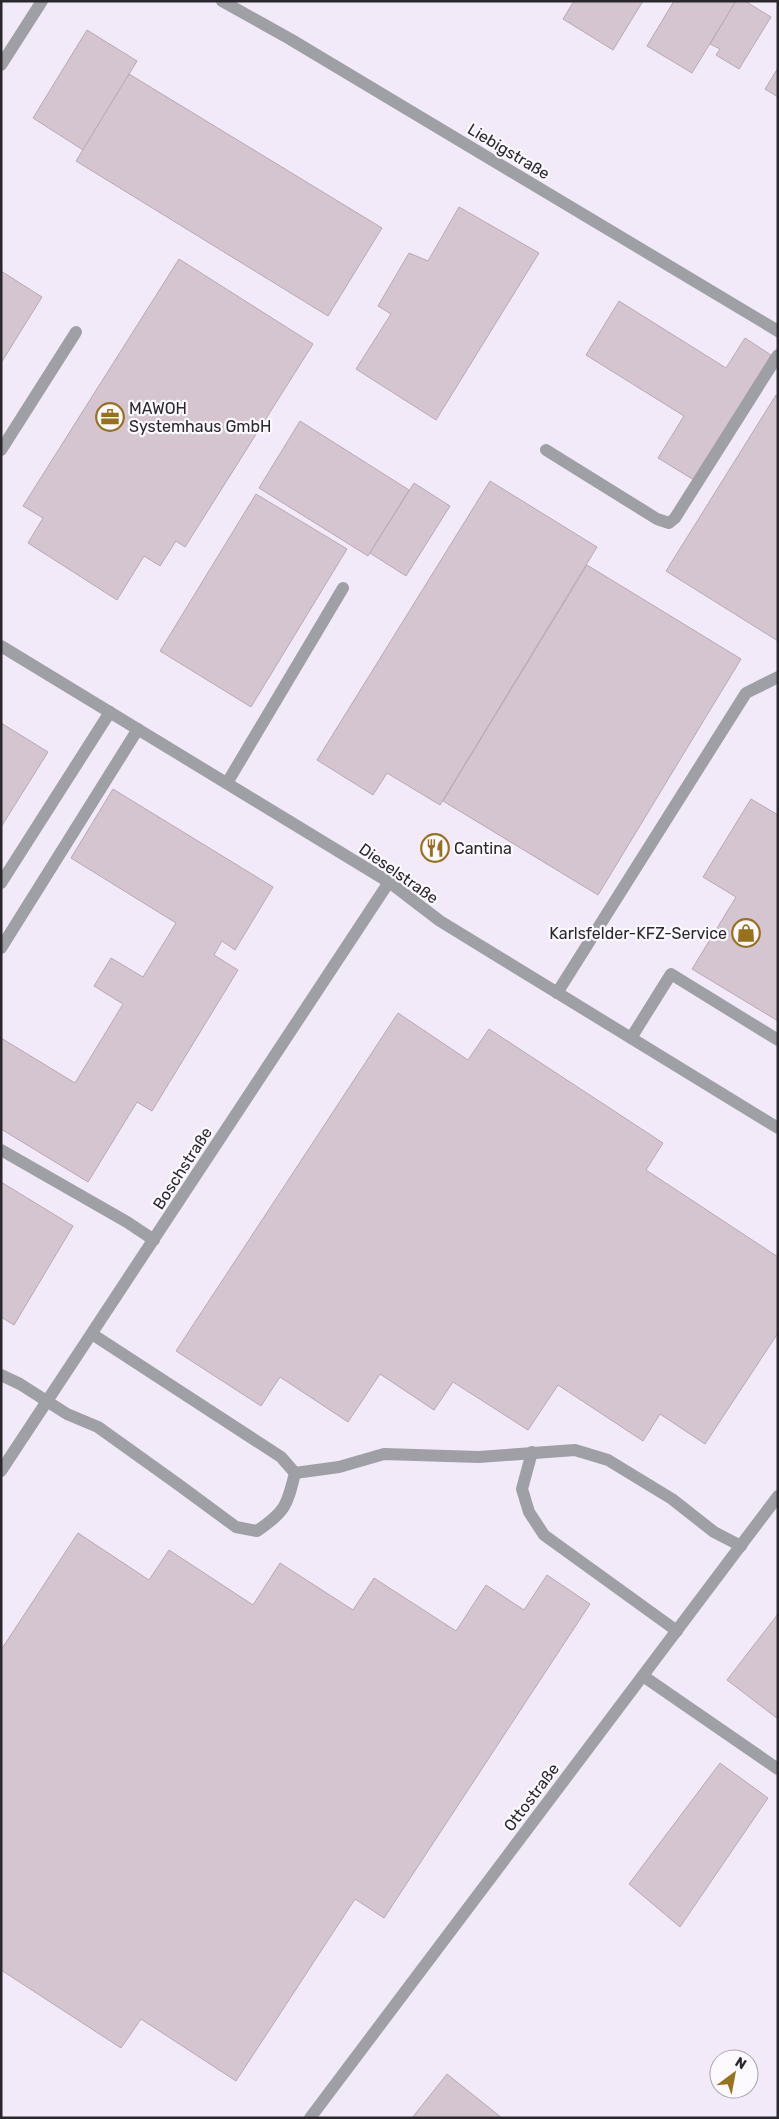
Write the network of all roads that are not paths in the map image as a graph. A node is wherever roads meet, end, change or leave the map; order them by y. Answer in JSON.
{"nodes":[{"id":1,"x":42,"y":1,"type":"edge"},
{"id":2,"x":222,"y":1,"type":"edge"},
{"id":3,"x":1,"y":65,"type":"edge"},
{"id":4,"x":778,"y":331,"type":"edge"},
{"id":5,"x":76,"y":332,"type":"dead end"},
{"id":6,"x":778,"y":355,"type":"edge"},
{"id":7,"x":1,"y":450,"type":"edge"},
{"id":8,"x":546,"y":450,"type":"dead end"},
{"id":9,"x":343,"y":588,"type":"dead end"},
{"id":10,"x":1,"y":646,"type":"edge"},
{"id":11,"x":778,"y":676,"type":"edge"},
{"id":12,"x":110,"y":712,"type":"junction"},
{"id":13,"x":138,"y":729,"type":"junction"},
{"id":14,"x":227,"y":784,"type":"junction"},
{"id":15,"x":389,"y":882,"type":"junction"},
{"id":16,"x":1,"y":883,"type":"edge"},
{"id":17,"x":1,"y":948,"type":"edge"},
{"id":18,"x":557,"y":993,"type":"junction"},
{"id":19,"x":632,"y":1038,"type":"junction"},
{"id":20,"x":778,"y":1040,"type":"edge"},
{"id":21,"x":778,"y":1128,"type":"edge"},
{"id":22,"x":1,"y":1150,"type":"edge"},
{"id":23,"x":154,"y":1240,"type":"junction"},
{"id":24,"x":92,"y":1334,"type":"junction"},
{"id":25,"x":1,"y":1375,"type":"edge"},
{"id":26,"x":48,"y":1401,"type":"junction"},
{"id":27,"x":532,"y":1452,"type":"junction"},
{"id":28,"x":1,"y":1471,"type":"edge"},
{"id":29,"x":295,"y":1473,"type":"junction"},
{"id":30,"x":778,"y":1496,"type":"edge"},
{"id":31,"x":741,"y":1546,"type":"junction"},
{"id":32,"x":677,"y":1631,"type":"junction"},
{"id":33,"x":642,"y":1676,"type":"junction"},
{"id":34,"x":778,"y":1769,"type":"edge"},
{"id":35,"x":310,"y":2118,"type":"edge"}],
"edges":[{"from":1,"to":3,"type":"street"},
{"from":2,"to":4,"type":"street","name":"Liebigstraße"},
{"from":5,"to":7,"type":"street"},
{"from":6,"to":8,"type":"street"},
{"from":9,"to":14,"type":"street"},
{"from":10,"to":12,"type":"street","name":"Dieselstraße"},
{"from":11,"to":18,"type":"street"},
{"from":12,"to":13,"type":"street","name":"Dieselstraße"},
{"from":12,"to":16,"type":"street"},
{"from":13,"to":14,"type":"street","name":"Dieselstraße"},
{"from":13,"to":17,"type":"street"},
{"from":14,"to":15,"type":"street","name":"Dieselstraße"},
{"from":15,"to":18,"type":"street","name":"Dieselstraße"},
{"from":15,"to":23,"type":"street","name":"Boschstraße"},
{"from":18,"to":19,"type":"street","name":"Dieselstraße"},
{"from":19,"to":20,"type":"street"},
{"from":19,"to":21,"type":"street","name":"Dieselstraße"},
{"from":22,"to":23,"type":"street"},
{"from":23,"to":24,"type":"street","name":"Boschstraße"},
{"from":24,"to":26,"type":"street","name":"Boschstraße"},
{"from":24,"to":29,"type":"street"},
{"from":25,"to":26,"type":"street"},
{"from":26,"to":28,"type":"street","name":"Boschstraße"},
{"from":26,"to":29,"type":"street"},
{"from":27,"to":29,"type":"street"},
{"from":27,"to":31,"type":"street"},
{"from":27,"to":32,"type":"street"},
{"from":30,"to":31,"type":"street","name":"Ottostraße"},
{"from":31,"to":32,"type":"street","name":"Ottostraße"},
{"from":32,"to":33,"type":"street","name":"Ottostraße"},
{"from":33,"to":34,"type":"street"},
{"from":33,"to":35,"type":"street","name":"Ottostraße"}]}
